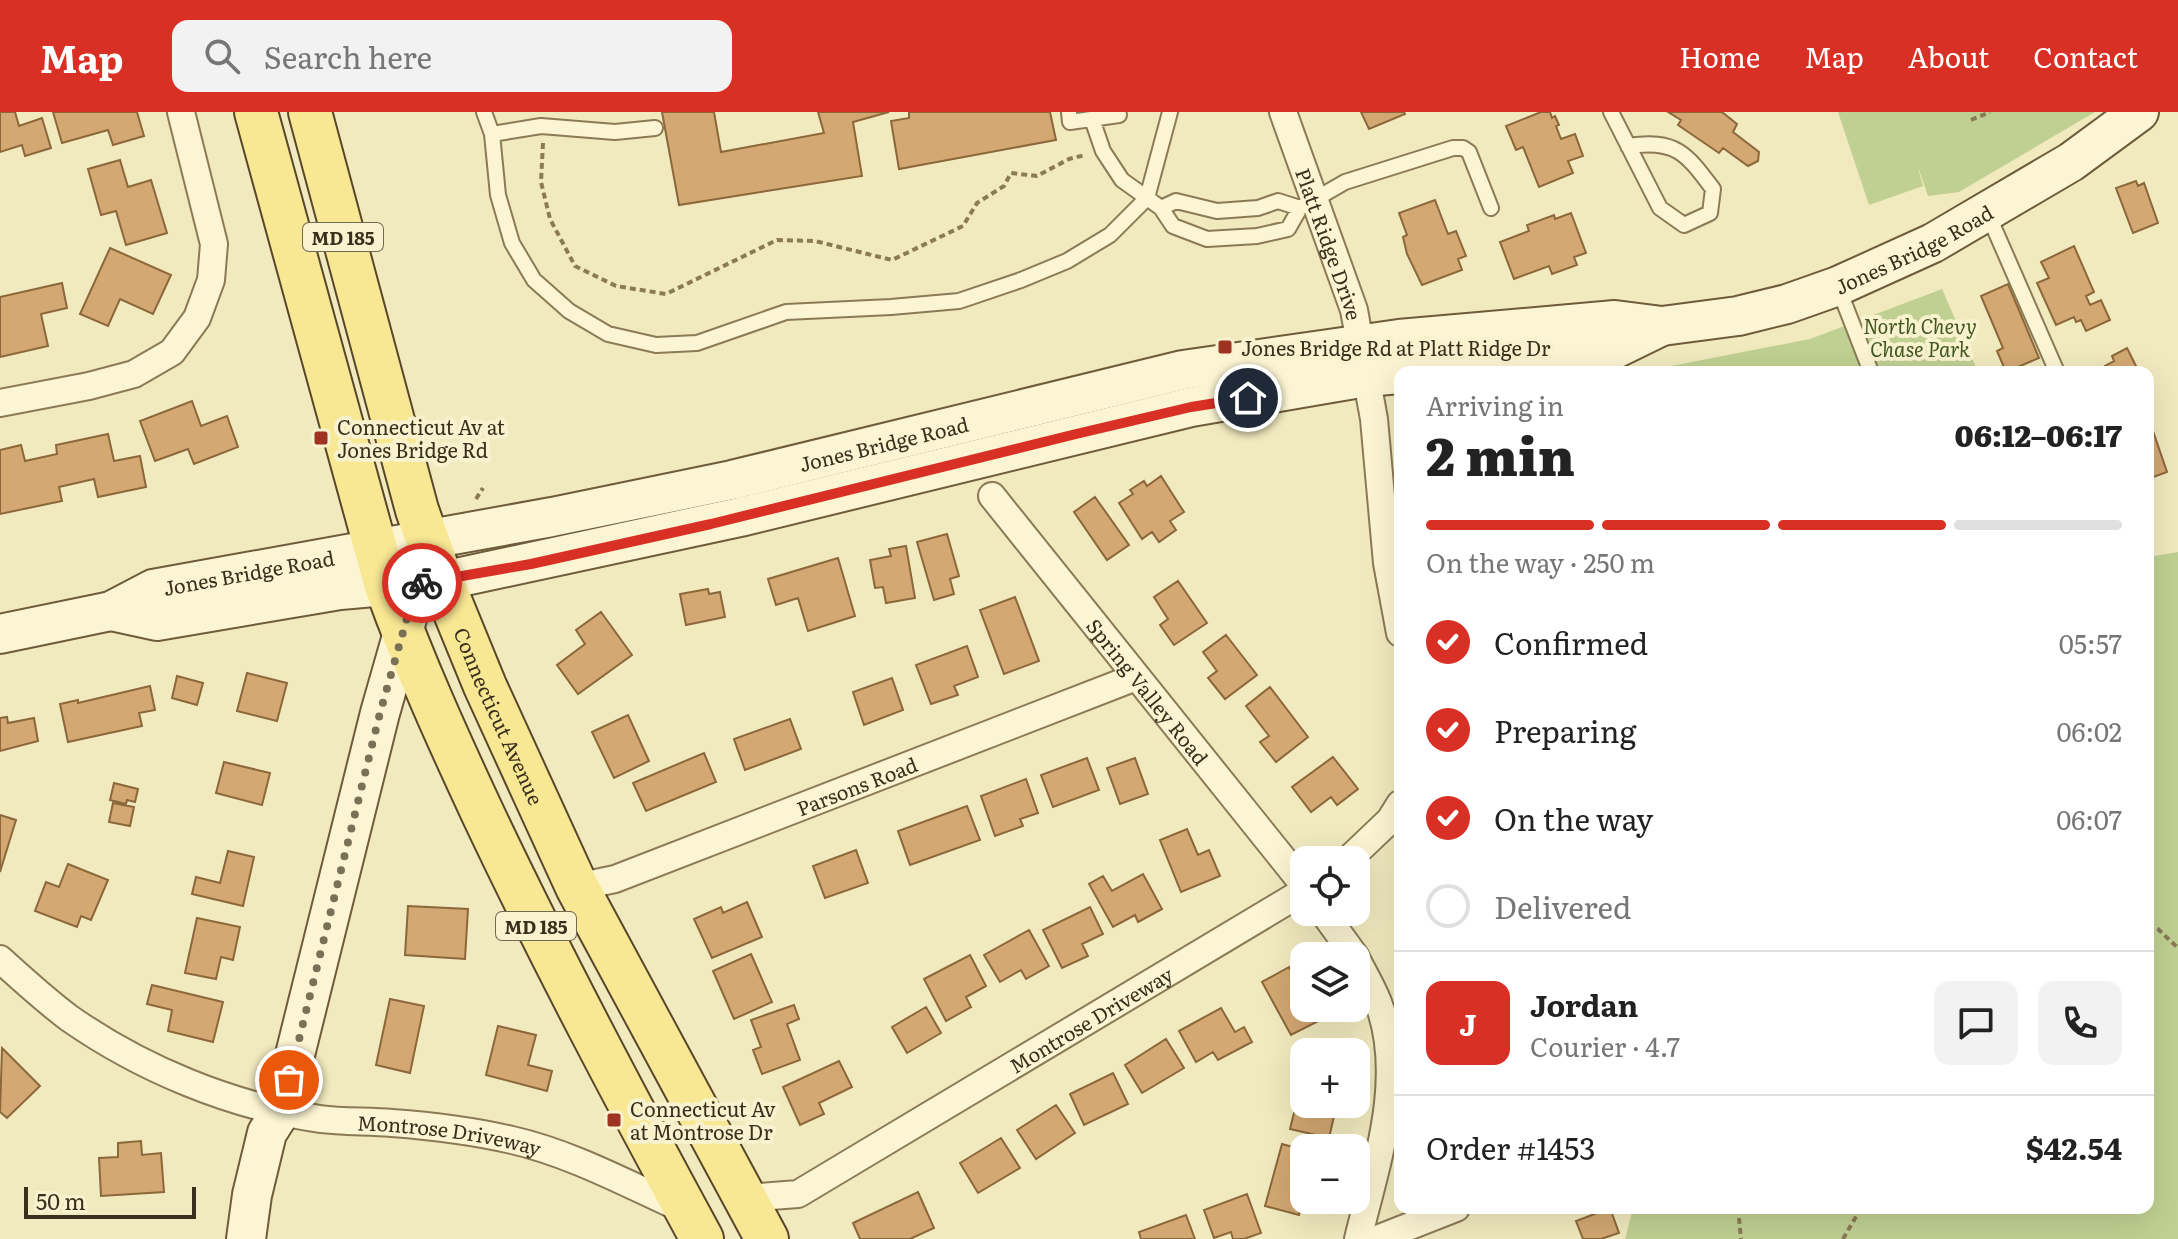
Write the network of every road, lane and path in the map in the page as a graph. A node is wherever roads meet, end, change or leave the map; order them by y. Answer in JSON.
{"nodes":[{"id":1,"x":181,"y":112,"type":"edge"},
{"id":2,"x":256,"y":112,"type":"edge"},
{"id":3,"x":310,"y":112,"type":"edge"},
{"id":4,"x":484,"y":112,"type":"edge"},
{"id":5,"x":1069,"y":112,"type":"edge"},
{"id":6,"x":1118,"y":112,"type":"edge"},
{"id":7,"x":1170,"y":112,"type":"edge"},
{"id":8,"x":1283,"y":112,"type":"edge"},
{"id":9,"x":1611,"y":112,"type":"edge"},
{"id":10,"x":1990,"y":112,"type":"edge"},
{"id":11,"x":2139,"y":112,"type":"edge"},
{"id":12,"x":1092,"y":119,"type":"junction"},
{"id":13,"x":1971,"y":120,"type":"dead end"},
{"id":14,"x":541,"y":126,"type":"junction"},
{"id":15,"x":655,"y":128,"type":"dead end"},
{"id":16,"x":492,"y":134,"type":"junction"},
{"id":17,"x":1628,"y":146,"type":"junction"},
{"id":18,"x":1103,"y":151,"type":"junction"},
{"id":19,"x":1147,"y":198,"type":"junction"},
{"id":20,"x":1307,"y":204,"type":"junction"},
{"id":21,"x":1161,"y":208,"type":"junction"},
{"id":22,"x":1491,"y":208,"type":"dead end"},
{"id":23,"x":1987,"y":212,"type":"junction"},
{"id":24,"x":1838,"y":286,"type":"junction"},
{"id":25,"x":1662,"y":326,"type":"junction"},
{"id":26,"x":1375,"y":365,"type":"edge"},
{"id":27,"x":1468,"y":366,"type":"edge"},
{"id":28,"x":1869,"y":366,"type":"edge"},
{"id":29,"x":2054,"y":366,"type":"edge"},
{"id":30,"x":0,"y":403,"type":"edge"},
{"id":31,"x":992,"y":496,"type":"dead end"},
{"id":32,"x":428,"y":539,"type":"junction"},
{"id":33,"x":405,"y":575,"type":"junction"},
{"id":34,"x":1394,"y":601,"type":"edge"},
{"id":35,"x":403,"y":633,"type":"junction"},
{"id":36,"x":0,"y":634,"type":"edge"},
{"id":37,"x":1136,"y":677,"type":"junction"},
{"id":38,"x":1394,"y":814,"type":"edge"},
{"id":39,"x":1363,"y":846,"type":"edge"},
{"id":40,"x":1290,"y":870,"type":"edge"},
{"id":41,"x":577,"y":887,"type":"junction"},
{"id":42,"x":1290,"y":896,"type":"edge"},
{"id":43,"x":2154,"y":927,"type":"edge"},
{"id":44,"x":2178,"y":948,"type":"edge"},
{"id":45,"x":0,"y":959,"type":"edge"},
{"id":46,"x":1370,"y":986,"type":"edge"},
{"id":47,"x":281,"y":1111,"type":"junction"},
{"id":48,"x":745,"y":1198,"type":"junction"},
{"id":49,"x":1441,"y":1214,"type":"edge"},
{"id":50,"x":1739,"y":1214,"type":"edge"},
{"id":51,"x":1858,"y":1214,"type":"edge"},
{"id":52,"x":694,"y":1225,"type":"edge"},
{"id":53,"x":246,"y":1239,"type":"edge"},
{"id":54,"x":255,"y":1239,"type":"edge"},
{"id":55,"x":767,"y":1239,"type":"edge"},
{"id":56,"x":1358,"y":1239,"type":"edge"},
{"id":57,"x":1377,"y":1239,"type":"edge"},
{"id":58,"x":1741,"y":1239,"type":"edge"},
{"id":59,"x":1843,"y":1239,"type":"edge"}],
"edges":[{"from":1,"to":30,"type":"street"},
{"from":2,"to":33,"type":"main road","name":"Connecticut Avenue","number":"MD 185"},
{"from":3,"to":32,"type":"main road","name":"Connecticut Avenue","number":"MD 185"},
{"from":4,"to":16,"type":"lane"},
{"from":5,"to":12,"type":"lane"},
{"from":6,"to":12,"type":"lane"},
{"from":7,"to":19,"type":"lane"},
{"from":8,"to":20,"type":"street","name":"Platt Ridge Drive"},
{"from":9,"to":17,"type":"lane"},
{"from":10,"to":13,"type":"path"},
{"from":11,"to":23,"type":"main road","name":"Jones Bridge Road"},
{"from":12,"to":18,"type":"lane"},
{"from":14,"to":15,"type":"lane"},
{"from":14,"to":16,"type":"lane"},
{"from":14,"to":18,"type":"path"},
{"from":16,"to":19,"type":"lane"},
{"from":17,"to":17,"type":"lane"},
{"from":18,"to":19,"type":"lane"},
{"from":19,"to":21,"type":"lane"},
{"from":20,"to":21,"type":"lane"},
{"from":20,"to":21,"type":"lane"},
{"from":20,"to":22,"type":"lane"},
{"from":20,"to":26,"type":"street","name":"Platt Ridge Drive"},
{"from":23,"to":24,"type":"main road","name":"Jones Bridge Road"},
{"from":23,"to":29,"type":"lane"},
{"from":24,"to":25,"type":"main road","name":"Jones Bridge Road"},
{"from":24,"to":28,"type":"lane"},
{"from":25,"to":26,"type":"main road","name":"Jones Bridge Road"},
{"from":25,"to":27,"type":"main road","name":"Jones Bridge Road"},
{"from":26,"to":32,"type":"main road","name":"Jones Bridge Road"},
{"from":26,"to":33,"type":"main road","name":"Jones Bridge Road"},
{"from":26,"to":34,"type":"street"},
{"from":31,"to":37,"type":"street","name":"Spring Valley Road"},
{"from":32,"to":33,"type":"main road","name":"Connecticut Avenue","number":"MD 185"},
{"from":33,"to":35,"type":"main road","name":"Connecticut Avenue","number":"MD 185"},
{"from":33,"to":36,"type":"main road","name":"Jones Bridge Road"},
{"from":33,"to":41,"type":"main road","name":"Connecticut Avenue","number":"MD 185"},
{"from":35,"to":47,"type":"main road"},
{"from":35,"to":52,"type":"main road","name":"Connecticut Avenue","number":"MD 185"},
{"from":37,"to":40,"type":"street","name":"Spring Valley Road"},
{"from":37,"to":41,"type":"street","name":"Parsons Road"},
{"from":38,"to":39,"type":"street"},
{"from":41,"to":48,"type":"main road","name":"Connecticut Avenue","number":"MD 185"},
{"from":42,"to":48,"type":"street","name":"Montrose Driveway"},
{"from":43,"to":44,"type":"path"},
{"from":45,"to":47,"type":"street","name":"Montrose Driveway"},
{"from":46,"to":56,"type":"street"},
{"from":47,"to":52,"type":"street","name":"Montrose Driveway"},
{"from":47,"to":53,"type":"main road"},
{"from":47,"to":54,"type":"main road"},
{"from":48,"to":55,"type":"main road","name":"Connecticut Avenue","number":"MD 185"},
{"from":49,"to":57,"type":"street"},
{"from":50,"to":58,"type":"path"},
{"from":51,"to":59,"type":"path"}]}
